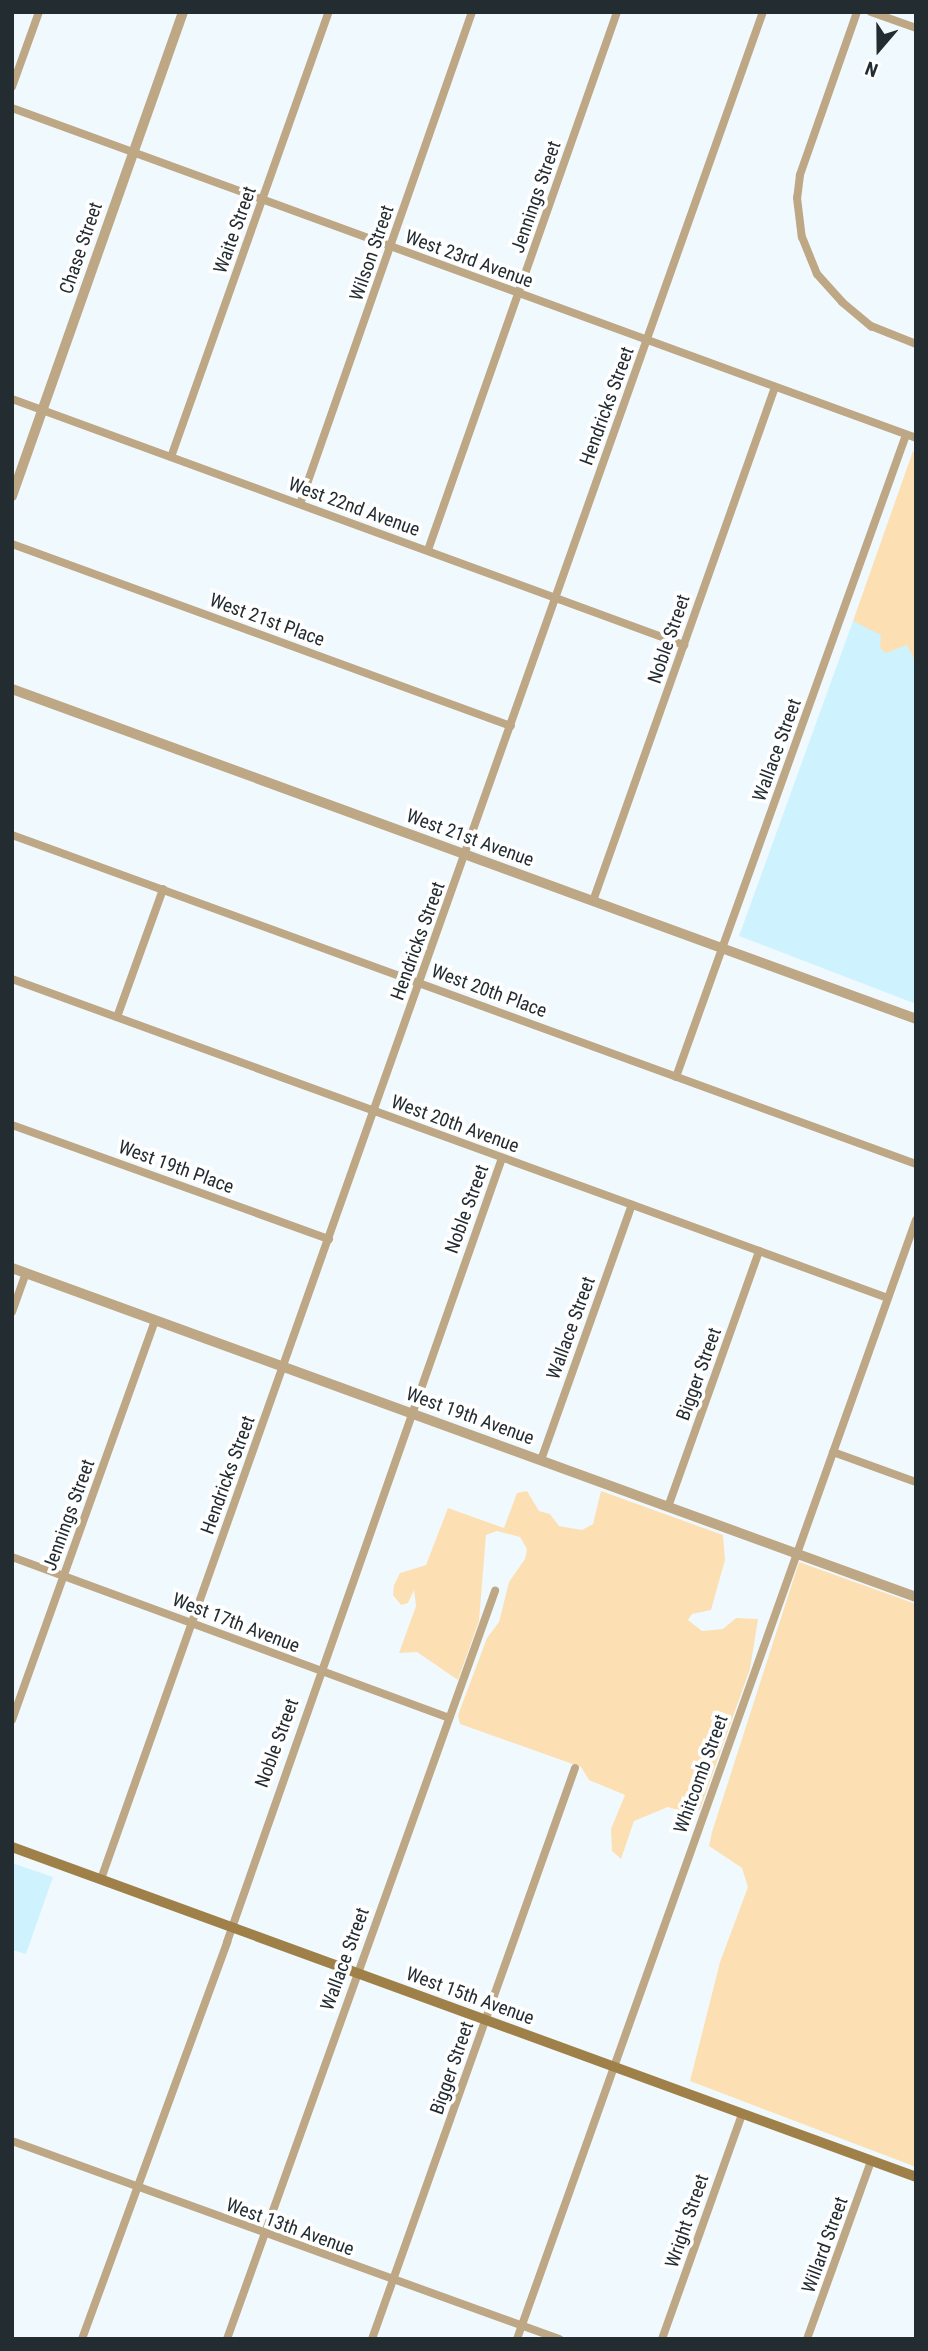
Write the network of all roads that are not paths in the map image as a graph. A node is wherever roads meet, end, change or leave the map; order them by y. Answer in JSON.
{"nodes":[{"id":1,"x":39,"y":12,"type":"edge"},
{"id":2,"x":183,"y":12,"type":"edge"},
{"id":3,"x":328,"y":12,"type":"edge"},
{"id":4,"x":472,"y":12,"type":"edge"},
{"id":5,"x":617,"y":12,"type":"edge"},
{"id":6,"x":763,"y":12,"type":"edge"},
{"id":7,"x":857,"y":12,"type":"edge"},
{"id":8,"x":871,"y":12,"type":"edge"},
{"id":9,"x":916,"y":29,"type":"edge"},
{"id":10,"x":12,"y":87,"type":"edge"},
{"id":11,"x":12,"y":108,"type":"edge"},
{"id":12,"x":133,"y":153,"type":"junction"},
{"id":13,"x":262,"y":200,"type":"junction"},
{"id":14,"x":391,"y":247,"type":"junction"},
{"id":15,"x":518,"y":293,"type":"junction"},
{"id":16,"x":647,"y":340,"type":"junction"},
{"id":17,"x":916,"y":344,"type":"edge"},
{"id":18,"x":775,"y":387,"type":"junction"},
{"id":19,"x":12,"y":399,"type":"edge"},
{"id":20,"x":42,"y":410,"type":"junction"},
{"id":21,"x":906,"y":435,"type":"junction"},
{"id":22,"x":916,"y":438,"type":"edge"},
{"id":23,"x":171,"y":457,"type":"junction"},
{"id":24,"x":12,"y":496,"type":"edge"},
{"id":25,"x":300,"y":504,"type":"junction"},
{"id":26,"x":12,"y":544,"type":"edge"},
{"id":27,"x":428,"y":550,"type":"junction"},
{"id":28,"x":556,"y":598,"type":"junction"},
{"id":29,"x":684,"y":645,"type":"junction"},
{"id":30,"x":12,"y":689,"type":"edge"},
{"id":31,"x":511,"y":726,"type":"junction"},
{"id":32,"x":12,"y":835,"type":"edge"},
{"id":33,"x":465,"y":855,"type":"junction"},
{"id":34,"x":163,"y":889,"type":"junction"},
{"id":35,"x":593,"y":901,"type":"junction"},
{"id":36,"x":722,"y":949,"type":"junction"},
{"id":37,"x":12,"y":979,"type":"edge"},
{"id":38,"x":420,"y":983,"type":"junction"},
{"id":39,"x":117,"y":1017,"type":"junction"},
{"id":40,"x":916,"y":1019,"type":"edge"},
{"id":41,"x":676,"y":1077,"type":"junction"},
{"id":42,"x":375,"y":1111,"type":"junction"},
{"id":43,"x":12,"y":1125,"type":"edge"},
{"id":44,"x":502,"y":1158,"type":"junction"},
{"id":45,"x":916,"y":1164,"type":"edge"},
{"id":46,"x":632,"y":1205,"type":"junction"},
{"id":47,"x":916,"y":1220,"type":"edge"},
{"id":48,"x":329,"y":1239,"type":"junction"},
{"id":49,"x":759,"y":1251,"type":"junction"},
{"id":50,"x":12,"y":1268,"type":"edge"},
{"id":51,"x":26,"y":1273,"type":"junction"},
{"id":52,"x":888,"y":1298,"type":"junction"},
{"id":53,"x":12,"y":1312,"type":"edge"},
{"id":54,"x":155,"y":1320,"type":"junction"},
{"id":55,"x":283,"y":1367,"type":"junction"},
{"id":56,"x":411,"y":1413,"type":"junction"},
{"id":57,"x":833,"y":1452,"type":"junction"},
{"id":58,"x":541,"y":1460,"type":"junction"},
{"id":59,"x":916,"y":1482,"type":"edge"},
{"id":60,"x":668,"y":1507,"type":"junction"},
{"id":61,"x":796,"y":1553,"type":"junction"},
{"id":62,"x":12,"y":1557,"type":"edge"},
{"id":63,"x":64,"y":1575,"type":"junction"},
{"id":64,"x":495,"y":1591,"type":"dead end"},
{"id":65,"x":916,"y":1597,"type":"edge"},
{"id":66,"x":192,"y":1625,"type":"junction"},
{"id":67,"x":320,"y":1671,"type":"junction"},
{"id":68,"x":449,"y":1718,"type":"junction"},
{"id":69,"x":12,"y":1720,"type":"edge"},
{"id":70,"x":575,"y":1768,"type":"dead end"},
{"id":71,"x":12,"y":1847,"type":"edge"},
{"id":72,"x":101,"y":1879,"type":"junction"},
{"id":73,"x":231,"y":1927,"type":"junction"},
{"id":74,"x":357,"y":1973,"type":"junction"},
{"id":75,"x":485,"y":2020,"type":"junction"},
{"id":76,"x":614,"y":2067,"type":"junction"},
{"id":77,"x":742,"y":2114,"type":"junction"},
{"id":78,"x":12,"y":2141,"type":"edge"},
{"id":79,"x":872,"y":2161,"type":"junction"},
{"id":80,"x":916,"y":2177,"type":"edge"},
{"id":81,"x":138,"y":2187,"type":"junction"},
{"id":82,"x":264,"y":2235,"type":"junction"},
{"id":83,"x":393,"y":2281,"type":"junction"},
{"id":84,"x":522,"y":2327,"type":"junction"},
{"id":85,"x":82,"y":2339,"type":"edge"},
{"id":86,"x":227,"y":2339,"type":"edge"},
{"id":87,"x":372,"y":2339,"type":"edge"},
{"id":88,"x":517,"y":2339,"type":"edge"},
{"id":89,"x":559,"y":2339,"type":"edge"},
{"id":90,"x":662,"y":2339,"type":"edge"},
{"id":91,"x":807,"y":2339,"type":"edge"}],
"edges":[{"from":1,"to":10,"type":"street"},
{"from":2,"to":12,"type":"street","name":"Chase Street"},
{"from":3,"to":13,"type":"street","name":"Waite Street"},
{"from":4,"to":14,"type":"street","name":"Wilson Street"},
{"from":5,"to":15,"type":"street","name":"Jennings Street"},
{"from":6,"to":16,"type":"street","name":"Hendricks Street"},
{"from":7,"to":17,"type":"street"},
{"from":8,"to":9,"type":"street"},
{"from":11,"to":12,"type":"street","name":"West 23rd Avenue"},
{"from":12,"to":13,"type":"street","name":"West 23rd Avenue"},
{"from":12,"to":20,"type":"street","name":"Chase Street"},
{"from":13,"to":14,"type":"street","name":"West 23rd Avenue"},
{"from":13,"to":23,"type":"street","name":"Waite Street"},
{"from":14,"to":15,"type":"street","name":"West 23rd Avenue"},
{"from":14,"to":25,"type":"street","name":"Wilson Street"},
{"from":15,"to":16,"type":"street","name":"West 23rd Avenue"},
{"from":15,"to":27,"type":"street","name":"Jennings Street"},
{"from":16,"to":18,"type":"street","name":"West 23rd Avenue"},
{"from":16,"to":28,"type":"street","name":"Hendricks Street"},
{"from":18,"to":21,"type":"street","name":"West 23rd Avenue"},
{"from":18,"to":29,"type":"street","name":"Noble Street"},
{"from":19,"to":20,"type":"street","name":"West 22nd Avenue"},
{"from":20,"to":23,"type":"street","name":"West 22nd Avenue"},
{"from":20,"to":24,"type":"street","name":"Chase Street"},
{"from":21,"to":22,"type":"street","name":"West 23rd Avenue"},
{"from":21,"to":36,"type":"street","name":"Wallace Street"},
{"from":23,"to":25,"type":"street","name":"West 22nd Avenue"},
{"from":25,"to":27,"type":"street","name":"West 22nd Avenue"},
{"from":26,"to":31,"type":"street","name":"West 21st Place"},
{"from":27,"to":28,"type":"street","name":"West 22nd Avenue"},
{"from":28,"to":29,"type":"street","name":"West 22nd Avenue"},
{"from":28,"to":31,"type":"street","name":"Hendricks Street"},
{"from":29,"to":35,"type":"street","name":"Noble Street"},
{"from":30,"to":33,"type":"street","name":"West 21st Avenue"},
{"from":31,"to":33,"type":"street","name":"Hendricks Street"},
{"from":32,"to":34,"type":"street","name":"West 20th Place"},
{"from":33,"to":35,"type":"street","name":"West 21st Avenue"},
{"from":33,"to":38,"type":"street","name":"Hendricks Street"},
{"from":34,"to":38,"type":"street","name":"West 20th Place"},
{"from":34,"to":39,"type":"street"},
{"from":35,"to":36,"type":"street","name":"West 21st Avenue"},
{"from":36,"to":40,"type":"street","name":"West 21st Avenue"},
{"from":36,"to":41,"type":"street","name":"Wallace Street"},
{"from":37,"to":39,"type":"street","name":"West 20th Avenue"},
{"from":38,"to":41,"type":"street","name":"West 20th Place"},
{"from":38,"to":42,"type":"street","name":"Hendricks Street"},
{"from":39,"to":42,"type":"street","name":"West 20th Avenue"},
{"from":41,"to":45,"type":"street","name":"West 20th Place"},
{"from":42,"to":44,"type":"street","name":"West 20th Avenue"},
{"from":42,"to":48,"type":"street","name":"Hendricks Street"},
{"from":43,"to":48,"type":"street","name":"West 19th Place"},
{"from":44,"to":46,"type":"street","name":"West 20th Avenue"},
{"from":44,"to":56,"type":"street","name":"Noble Street"},
{"from":46,"to":49,"type":"street","name":"West 20th Avenue"},
{"from":46,"to":58,"type":"street","name":"Wallace Street"},
{"from":47,"to":52,"type":"street","name":"Whitcomb Street"},
{"from":48,"to":55,"type":"street","name":"Hendricks Street"},
{"from":49,"to":52,"type":"street","name":"West 20th Avenue"},
{"from":49,"to":60,"type":"street","name":"Bigger Street"},
{"from":50,"to":51,"type":"street","name":"West 19th Avenue"},
{"from":51,"to":53,"type":"street"},
{"from":51,"to":54,"type":"street","name":"West 19th Avenue"},
{"from":52,"to":57,"type":"street","name":"Whitcomb Street"},
{"from":54,"to":55,"type":"street","name":"West 19th Avenue"},
{"from":54,"to":63,"type":"street","name":"Jennings Street"},
{"from":55,"to":56,"type":"street","name":"West 19th Avenue"},
{"from":55,"to":66,"type":"street","name":"Hendricks Street"},
{"from":56,"to":58,"type":"street","name":"West 19th Avenue"},
{"from":56,"to":67,"type":"street","name":"Noble Street"},
{"from":57,"to":59,"type":"street"},
{"from":57,"to":61,"type":"street","name":"Whitcomb Street"},
{"from":58,"to":60,"type":"street","name":"West 19th Avenue"},
{"from":60,"to":61,"type":"street","name":"West 19th Avenue"},
{"from":61,"to":65,"type":"street","name":"West 19th Avenue"},
{"from":61,"to":76,"type":"street","name":"Whitcomb Street"},
{"from":62,"to":63,"type":"street","name":"West 17th Avenue"},
{"from":63,"to":66,"type":"street","name":"West 17th Avenue"},
{"from":63,"to":69,"type":"street","name":"Jennings Street"},
{"from":64,"to":68,"type":"street","name":"Wallace Street"},
{"from":66,"to":67,"type":"street","name":"West 17th Avenue"},
{"from":66,"to":72,"type":"street","name":"Hendricks Street"},
{"from":67,"to":68,"type":"street","name":"West 17th Avenue"},
{"from":67,"to":73,"type":"street","name":"Noble Street"},
{"from":68,"to":74,"type":"street","name":"Wallace Street"},
{"from":70,"to":75,"type":"street","name":"Bigger Street"},
{"from":71,"to":72,"type":"main road","name":"West 15th Avenue"},
{"from":72,"to":73,"type":"main road","name":"West 15th Avenue"},
{"from":73,"to":74,"type":"main road","name":"West 15th Avenue"},
{"from":73,"to":81,"type":"street","name":"Noble Street"},
{"from":74,"to":75,"type":"main road","name":"West 15th Avenue"},
{"from":74,"to":82,"type":"street","name":"Wallace Street"},
{"from":75,"to":76,"type":"main road","name":"West 15th Avenue"},
{"from":75,"to":83,"type":"street","name":"Bigger Street"},
{"from":76,"to":77,"type":"main road","name":"West 15th Avenue"},
{"from":76,"to":84,"type":"street","name":"Whitcomb Street"},
{"from":77,"to":79,"type":"main road","name":"West 15th Avenue"},
{"from":77,"to":90,"type":"street","name":"Wright Street"},
{"from":78,"to":81,"type":"street","name":"West 13th Avenue"},
{"from":79,"to":80,"type":"main road","name":"West 15th Avenue"},
{"from":79,"to":91,"type":"street","name":"Willard Street"},
{"from":81,"to":82,"type":"street","name":"West 13th Avenue"},
{"from":81,"to":85,"type":"street","name":"Noble Street"},
{"from":82,"to":83,"type":"street","name":"West 13th Avenue"},
{"from":82,"to":86,"type":"street","name":"Wallace Street"},
{"from":83,"to":84,"type":"street","name":"West 13th Avenue"},
{"from":83,"to":87,"type":"street","name":"Bigger Street"},
{"from":84,"to":88,"type":"street","name":"Whitcomb Street"},
{"from":84,"to":89,"type":"street","name":"West 13th Avenue"}]}
